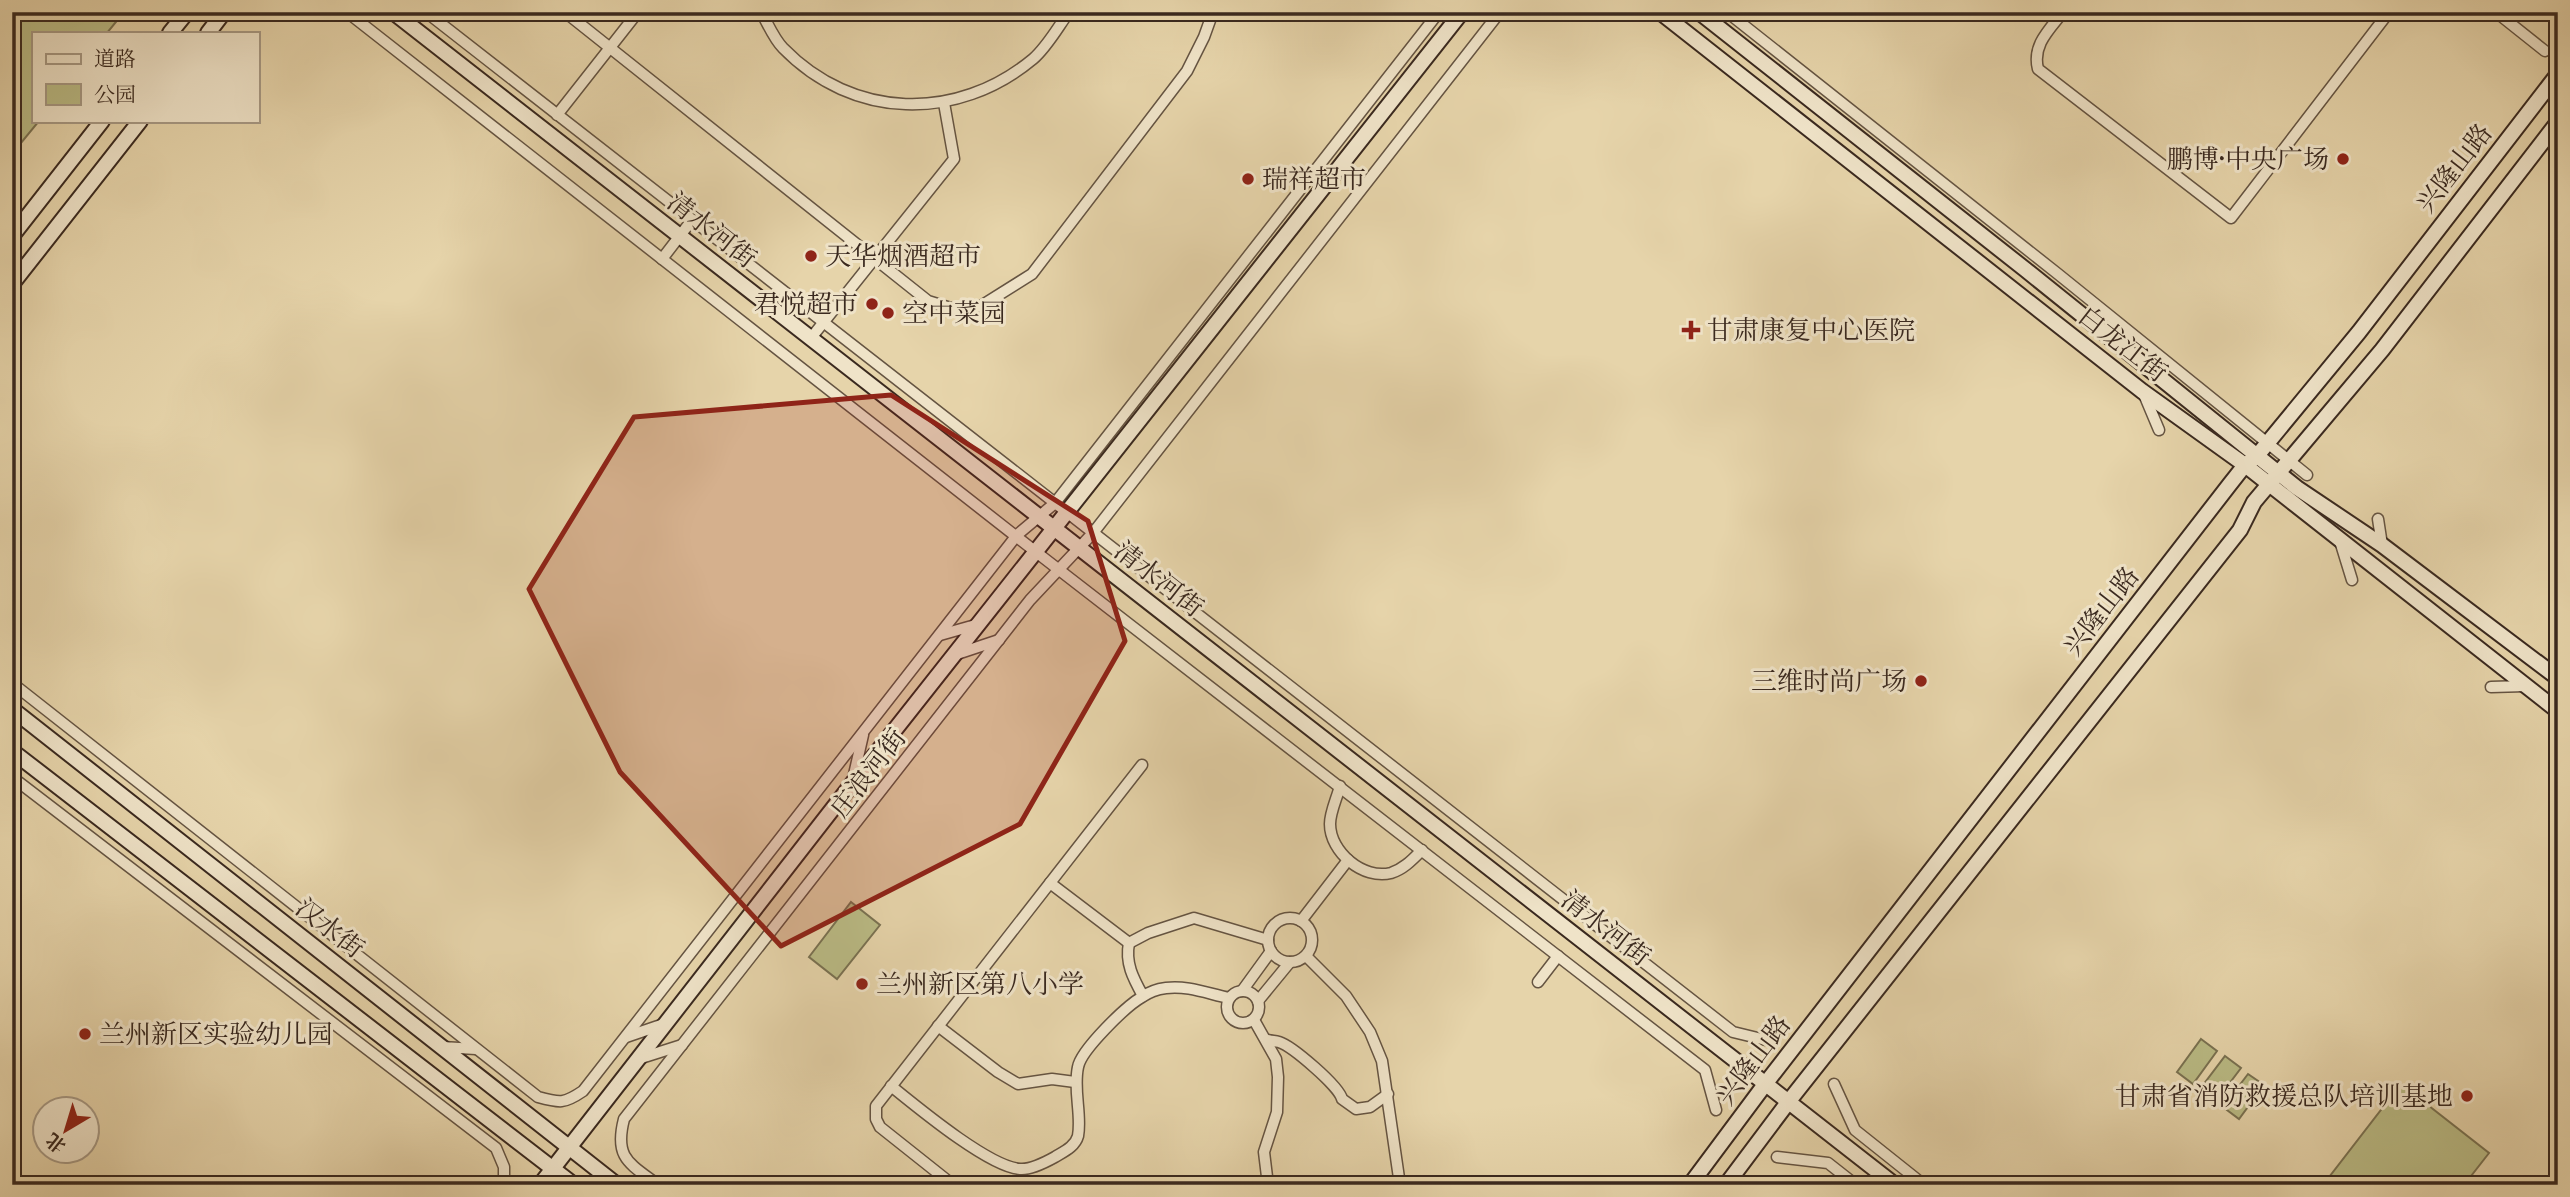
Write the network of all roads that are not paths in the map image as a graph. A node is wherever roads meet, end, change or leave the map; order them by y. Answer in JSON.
{"nodes":[{"id":1,"x":187,"y":12,"type":"edge"},
{"id":2,"x":225,"y":12,"type":"edge"},
{"id":3,"x":347,"y":12,"type":"edge"},
{"id":4,"x":393,"y":12,"type":"edge"},
{"id":5,"x":426,"y":12,"type":"edge"},
{"id":6,"x":565,"y":12,"type":"edge"},
{"id":7,"x":638,"y":12,"type":"edge"},
{"id":8,"x":761,"y":12,"type":"edge"},
{"id":9,"x":1069,"y":12,"type":"edge"},
{"id":10,"x":1213,"y":12,"type":"edge"},
{"id":11,"x":1439,"y":12,"type":"edge"},
{"id":12,"x":1462,"y":12,"type":"edge"},
{"id":13,"x":1500,"y":12,"type":"edge"},
{"id":14,"x":1660,"y":12,"type":"edge"},
{"id":15,"x":1699,"y":12,"type":"edge"},
{"id":16,"x":1727,"y":12,"type":"edge"},
{"id":17,"x":2063,"y":12,"type":"edge"},
{"id":18,"x":2389,"y":12,"type":"edge"},
{"id":19,"x":2496,"y":12,"type":"edge"},
{"id":20,"x":171,"y":32,"type":"edge"},
{"id":21,"x":209,"y":32,"type":"edge"},
{"id":22,"x":608,"y":48,"type":"junction"},
{"id":23,"x":2545,"y":51,"type":"dead end"},
{"id":24,"x":2558,"y":74,"type":"edge"},
{"id":25,"x":944,"y":103,"type":"junction"},
{"id":26,"x":557,"y":115,"type":"junction"},
{"id":27,"x":101,"y":122,"type":"edge"},
{"id":28,"x":139,"y":122,"type":"edge"},
{"id":29,"x":2558,"y":122,"type":"edge"},
{"id":30,"x":692,"y":220,"type":"junction"},
{"id":31,"x":12,"y":236,"type":"edge"},
{"id":32,"x":680,"y":236,"type":"junction"},
{"id":33,"x":663,"y":258,"type":"junction"},
{"id":34,"x":873,"y":260,"type":"junction"},
{"id":35,"x":2026,"y":270,"type":"junction"},
{"id":36,"x":2058,"y":274,"type":"junction"},
{"id":37,"x":12,"y":284,"type":"edge"},
{"id":38,"x":824,"y":323,"type":"junction"},
{"id":39,"x":811,"y":338,"type":"junction"},
{"id":40,"x":2161,"y":358,"type":"junction"},
{"id":41,"x":2143,"y":391,"type":"junction"},
{"id":42,"x":2178,"y":393,"type":"junction"},
{"id":43,"x":2159,"y":430,"type":"dead end"},
{"id":44,"x":2266,"y":443,"type":"junction"},
{"id":45,"x":2251,"y":461,"type":"junction"},
{"id":46,"x":2289,"y":461,"type":"junction"},
{"id":47,"x":2307,"y":475,"type":"dead end"},
{"id":48,"x":2273,"y":479,"type":"junction"},
{"id":49,"x":1061,"y":508,"type":"junction"},
{"id":50,"x":1040,"y":517,"type":"junction"},
{"id":51,"x":2378,"y":519,"type":"dead end"},
{"id":52,"x":1054,"y":529,"type":"junction"},
{"id":53,"x":1093,"y":533,"type":"junction"},
{"id":54,"x":1017,"y":535,"type":"junction"},
{"id":55,"x":2340,"y":541,"type":"junction"},
{"id":56,"x":2382,"y":545,"type":"junction"},
{"id":57,"x":1079,"y":547,"type":"junction"},
{"id":58,"x":1036,"y":552,"type":"junction"},
{"id":59,"x":1059,"y":569,"type":"junction"},
{"id":60,"x":2352,"y":580,"type":"dead end"},
{"id":61,"x":980,"y":624,"type":"junction"},
{"id":62,"x":940,"y":635,"type":"junction"},
{"id":63,"x":999,"y":640,"type":"junction"},
{"id":64,"x":956,"y":654,"type":"junction"},
{"id":65,"x":2558,"y":678,"type":"edge"},
{"id":66,"x":12,"y":683,"type":"edge"},
{"id":67,"x":2525,"y":686,"type":"junction"},
{"id":68,"x":2491,"y":687,"type":"dead end"},
{"id":69,"x":12,"y":709,"type":"edge"},
{"id":70,"x":2558,"y":711,"type":"edge"},
{"id":71,"x":864,"y":732,"type":"junction"},
{"id":72,"x":12,"y":751,"type":"edge"},
{"id":73,"x":1142,"y":765,"type":"dead end"},
{"id":74,"x":12,"y":776,"type":"edge"},
{"id":75,"x":852,"y":784,"type":"junction"},
{"id":76,"x":1340,"y":786,"type":"junction"},
{"id":77,"x":1422,"y":850,"type":"junction"},
{"id":78,"x":1348,"y":859,"type":"junction"},
{"id":79,"x":1050,"y":883,"type":"junction"},
{"id":80,"x":1301,"y":921,"type":"junction"},
{"id":81,"x":1268,"y":940,"type":"junction"},
{"id":82,"x":1129,"y":943,"type":"junction"},
{"id":83,"x":1271,"y":951,"type":"junction"},
{"id":84,"x":1306,"y":956,"type":"junction"},
{"id":85,"x":1558,"y":956,"type":"junction"},
{"id":86,"x":1290,"y":962,"type":"junction"},
{"id":87,"x":1538,"y":982,"type":"dead end"},
{"id":88,"x":1242,"y":991,"type":"junction"},
{"id":89,"x":1143,"y":996,"type":"junction"},
{"id":90,"x":1229,"y":998,"type":"junction"},
{"id":91,"x":1258,"y":1001,"type":"junction"},
{"id":92,"x":1254,"y":1020,"type":"junction"},
{"id":93,"x":665,"y":1023,"type":"junction"},
{"id":94,"x":939,"y":1026,"type":"junction"},
{"id":95,"x":625,"y":1038,"type":"junction"},
{"id":96,"x":1268,"y":1040,"type":"junction"},
{"id":97,"x":1770,"y":1041,"type":"dead end"},
{"id":98,"x":682,"y":1045,"type":"junction"},
{"id":99,"x":441,"y":1047,"type":"junction"},
{"id":100,"x":477,"y":1049,"type":"junction"},
{"id":101,"x":637,"y":1059,"type":"junction"},
{"id":102,"x":426,"y":1070,"type":"junction"},
{"id":103,"x":1075,"y":1082,"type":"junction"},
{"id":104,"x":1766,"y":1083,"type":"junction"},
{"id":105,"x":1834,"y":1084,"type":"dead end"},
{"id":106,"x":891,"y":1086,"type":"junction"},
{"id":107,"x":1388,"y":1094,"type":"junction"},
{"id":108,"x":433,"y":1099,"type":"junction"},
{"id":109,"x":1788,"y":1101,"type":"junction"},
{"id":110,"x":1716,"y":1110,"type":"dead end"},
{"id":111,"x":568,"y":1148,"type":"junction"},
{"id":112,"x":1777,"y":1157,"type":"dead end"},
{"id":113,"x":552,"y":1168,"type":"junction"},
{"id":114,"x":504,"y":1185,"type":"edge"},
{"id":115,"x":540,"y":1185,"type":"edge"},
{"id":116,"x":574,"y":1185,"type":"edge"},
{"id":117,"x":617,"y":1185,"type":"edge"},
{"id":118,"x":658,"y":1185,"type":"edge"},
{"id":119,"x":953,"y":1185,"type":"edge"},
{"id":120,"x":1268,"y":1185,"type":"edge"},
{"id":121,"x":1297,"y":1185,"type":"edge"},
{"id":122,"x":1346,"y":1185,"type":"edge"},
{"id":123,"x":1400,"y":1185,"type":"edge"},
{"id":124,"x":1690,"y":1185,"type":"edge"},
{"id":125,"x":1726,"y":1185,"type":"edge"},
{"id":126,"x":1856,"y":1185,"type":"edge"},
{"id":127,"x":1895,"y":1185,"type":"edge"},
{"id":128,"x":1924,"y":1185,"type":"edge"}],
"edges":[{"from":1,"to":20,"type":"street"},
{"from":2,"to":21,"type":"street"},
{"from":3,"to":33,"type":"street"},
{"from":4,"to":32,"type":"street","name":"清水河街"},
{"from":5,"to":26,"type":"street"},
{"from":6,"to":22,"type":"street"},
{"from":7,"to":22,"type":"street"},
{"from":8,"to":25,"type":"street"},
{"from":9,"to":25,"type":"street"},
{"from":10,"to":34,"type":"street"},
{"from":11,"to":49,"type":"street"},
{"from":12,"to":49,"type":"street"},
{"from":13,"to":53,"type":"street","name":"庄浪河街"},
{"from":14,"to":41,"type":"street","name":"白龙江街"},
{"from":15,"to":35,"type":"street","name":"白龙江街"},
{"from":16,"to":36,"type":"street","name":"白龙江街"},
{"from":17,"to":18,"type":"street"},
{"from":19,"to":23,"type":"street"},
{"from":22,"to":26,"type":"street"},
{"from":22,"to":34,"type":"street"},
{"from":24,"to":44,"type":"street","name":"兴隆山路"},
{"from":25,"to":34,"type":"street"},
{"from":26,"to":30,"type":"street"},
{"from":27,"to":31,"type":"street"},
{"from":28,"to":37,"type":"street"},
{"from":29,"to":46,"type":"street","name":"兴隆山路"},
{"from":30,"to":32,"type":"street"},
{"from":30,"to":38,"type":"street"},
{"from":32,"to":33,"type":"street"},
{"from":32,"to":39,"type":"street","name":"清水河街"},
{"from":33,"to":54,"type":"street"},
{"from":34,"to":38,"type":"street"},
{"from":35,"to":36,"type":"street"},
{"from":35,"to":42,"type":"street","name":"白龙江街"},
{"from":36,"to":40,"type":"street","name":"白龙江街"},
{"from":38,"to":39,"type":"street"},
{"from":38,"to":49,"type":"street"},
{"from":39,"to":50,"type":"street","name":"清水河街"},
{"from":40,"to":42,"type":"street"},
{"from":40,"to":44,"type":"street","name":"白龙江街"},
{"from":41,"to":43,"type":"street"},
{"from":41,"to":45,"type":"street","name":"白龙江街"},
{"from":42,"to":45,"type":"street","name":"白龙江街"},
{"from":44,"to":45,"type":"street","name":"兴隆山路"},
{"from":44,"to":46,"type":"street","name":"白龙江街"},
{"from":45,"to":48,"type":"street","name":"白龙江街"},
{"from":45,"to":104,"type":"street","name":"兴隆山路"},
{"from":46,"to":47,"type":"street","name":"白龙江街"},
{"from":46,"to":48,"type":"street","name":"兴隆山路"},
{"from":48,"to":55,"type":"street","name":"白龙江街"},
{"from":48,"to":56,"type":"street","name":"白龙江街"},
{"from":48,"to":109,"type":"street","name":"兴隆山路"},
{"from":49,"to":50,"type":"street"},
{"from":49,"to":52,"type":"street"},
{"from":49,"to":53,"type":"street"},
{"from":50,"to":52,"type":"street","name":"清水河街"},
{"from":50,"to":54,"type":"street"},
{"from":51,"to":56,"type":"street"},
{"from":52,"to":57,"type":"street","name":"清水河街"},
{"from":52,"to":58,"type":"street"},
{"from":53,"to":57,"type":"street","name":"庄浪河街"},
{"from":53,"to":97,"type":"street"},
{"from":54,"to":58,"type":"street"},
{"from":54,"to":62,"type":"street"},
{"from":55,"to":60,"type":"street"},
{"from":55,"to":67,"type":"street","name":"白龙江街"},
{"from":56,"to":65,"type":"street","name":"白龙江街"},
{"from":57,"to":59,"type":"street","name":"庄浪河街"},
{"from":57,"to":104,"type":"street","name":"清水河街"},
{"from":58,"to":59,"type":"street"},
{"from":58,"to":61,"type":"street"},
{"from":59,"to":63,"type":"street","name":"庄浪河街"},
{"from":59,"to":76,"type":"street"},
{"from":61,"to":62,"type":"street"},
{"from":61,"to":64,"type":"street"},
{"from":62,"to":71,"type":"street"},
{"from":63,"to":64,"type":"street"},
{"from":63,"to":98,"type":"street","name":"庄浪河街"},
{"from":64,"to":75,"type":"street"},
{"from":66,"to":100,"type":"street"},
{"from":67,"to":68,"type":"street"},
{"from":67,"to":70,"type":"street","name":"白龙江街"},
{"from":69,"to":99,"type":"street","name":"汉水街"},
{"from":71,"to":75,"type":"street"},
{"from":71,"to":95,"type":"street"},
{"from":72,"to":102,"type":"street","name":"汉水街"},
{"from":73,"to":79,"type":"street"},
{"from":74,"to":108,"type":"street"},
{"from":75,"to":93,"type":"street"},
{"from":76,"to":77,"type":"street"},
{"from":76,"to":78,"type":"street"},
{"from":77,"to":78,"type":"street"},
{"from":77,"to":85,"type":"street"},
{"from":78,"to":80,"type":"street"},
{"from":79,"to":82,"type":"street"},
{"from":79,"to":94,"type":"street"},
{"from":80,"to":81,"type":"street"},
{"from":80,"to":84,"type":"street"},
{"from":81,"to":82,"type":"street"},
{"from":81,"to":83,"type":"street"},
{"from":82,"to":89,"type":"street"},
{"from":83,"to":86,"type":"street"},
{"from":83,"to":88,"type":"street"},
{"from":84,"to":86,"type":"street"},
{"from":84,"to":107,"type":"street"},
{"from":85,"to":87,"type":"street"},
{"from":85,"to":110,"type":"street"},
{"from":86,"to":91,"type":"street"},
{"from":88,"to":90,"type":"street"},
{"from":88,"to":91,"type":"street"},
{"from":89,"to":90,"type":"street"},
{"from":89,"to":103,"type":"street"},
{"from":90,"to":92,"type":"street"},
{"from":91,"to":92,"type":"street"},
{"from":92,"to":96,"type":"street"},
{"from":93,"to":95,"type":"street"},
{"from":93,"to":101,"type":"street"},
{"from":94,"to":103,"type":"street"},
{"from":94,"to":106,"type":"street"},
{"from":95,"to":100,"type":"street"},
{"from":96,"to":107,"type":"street"},
{"from":96,"to":120,"type":"street"},
{"from":98,"to":101,"type":"street"},
{"from":98,"to":118,"type":"street","name":"庄浪河街"},
{"from":99,"to":100,"type":"street"},
{"from":99,"to":111,"type":"street","name":"汉水街"},
{"from":101,"to":111,"type":"street"},
{"from":102,"to":108,"type":"street"},
{"from":102,"to":113,"type":"street","name":"汉水街"},
{"from":103,"to":106,"type":"street"},
{"from":104,"to":109,"type":"street","name":"清水河街"},
{"from":104,"to":124,"type":"street","name":"兴隆山路"},
{"from":105,"to":128,"type":"street"},
{"from":106,"to":119,"type":"street"},
{"from":107,"to":123,"type":"street"},
{"from":108,"to":114,"type":"street"},
{"from":109,"to":125,"type":"street","name":"兴隆山路"},
{"from":109,"to":127,"type":"street","name":"清水河街"},
{"from":111,"to":113,"type":"street"},
{"from":111,"to":117,"type":"street","name":"汉水街"},
{"from":112,"to":126,"type":"street"},
{"from":113,"to":115,"type":"street"},
{"from":113,"to":116,"type":"street","name":"汉水街"},
{"from":121,"to":122,"type":"street"}]}
